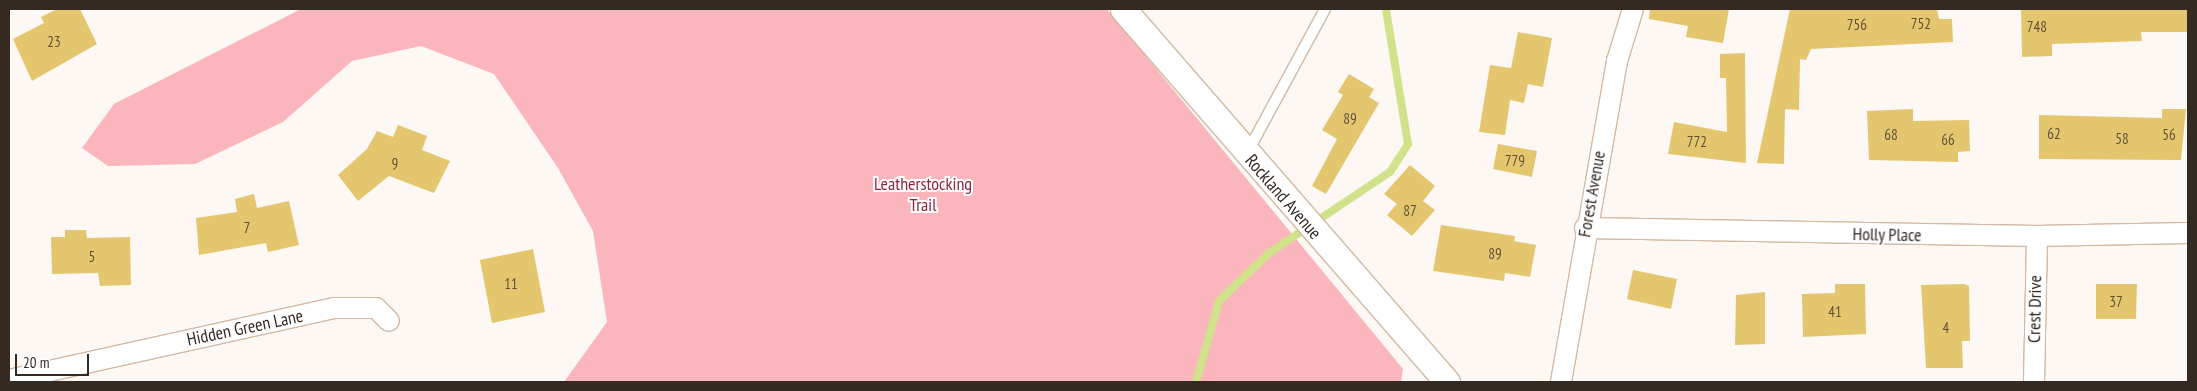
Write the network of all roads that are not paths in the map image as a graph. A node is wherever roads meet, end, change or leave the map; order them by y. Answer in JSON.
{"nodes":[{"id":1,"x":1123,"y":9,"type":"edge"},
{"id":2,"x":1326,"y":9,"type":"edge"},
{"id":3,"x":1633,"y":9,"type":"edge"},
{"id":4,"x":1247,"y":154,"type":"junction"},
{"id":5,"x":1585,"y":228,"type":"junction"},
{"id":6,"x":2188,"y":233,"type":"edge"},
{"id":7,"x":2037,"y":236,"type":"junction"},
{"id":8,"x":389,"y":321,"type":"dead end"},
{"id":9,"x":9,"y":380,"type":"edge"},
{"id":10,"x":1446,"y":382,"type":"edge"},
{"id":11,"x":1561,"y":382,"type":"edge"},
{"id":12,"x":2034,"y":382,"type":"edge"}],
"edges":[{"from":1,"to":4,"type":"street","name":"Rockland Avenue"},
{"from":2,"to":4,"type":"lane"},
{"from":3,"to":5,"type":"street","name":"Forest Avenue"},
{"from":4,"to":10,"type":"street","name":"Rockland Avenue"},
{"from":5,"to":7,"type":"street","name":"Holly Place"},
{"from":5,"to":11,"type":"street","name":"Forest Avenue"},
{"from":6,"to":7,"type":"street","name":"Holly Place"},
{"from":7,"to":12,"type":"street","name":"Crest Drive"},
{"from":8,"to":9,"type":"street","name":"Hidden Green Lane"}]}
